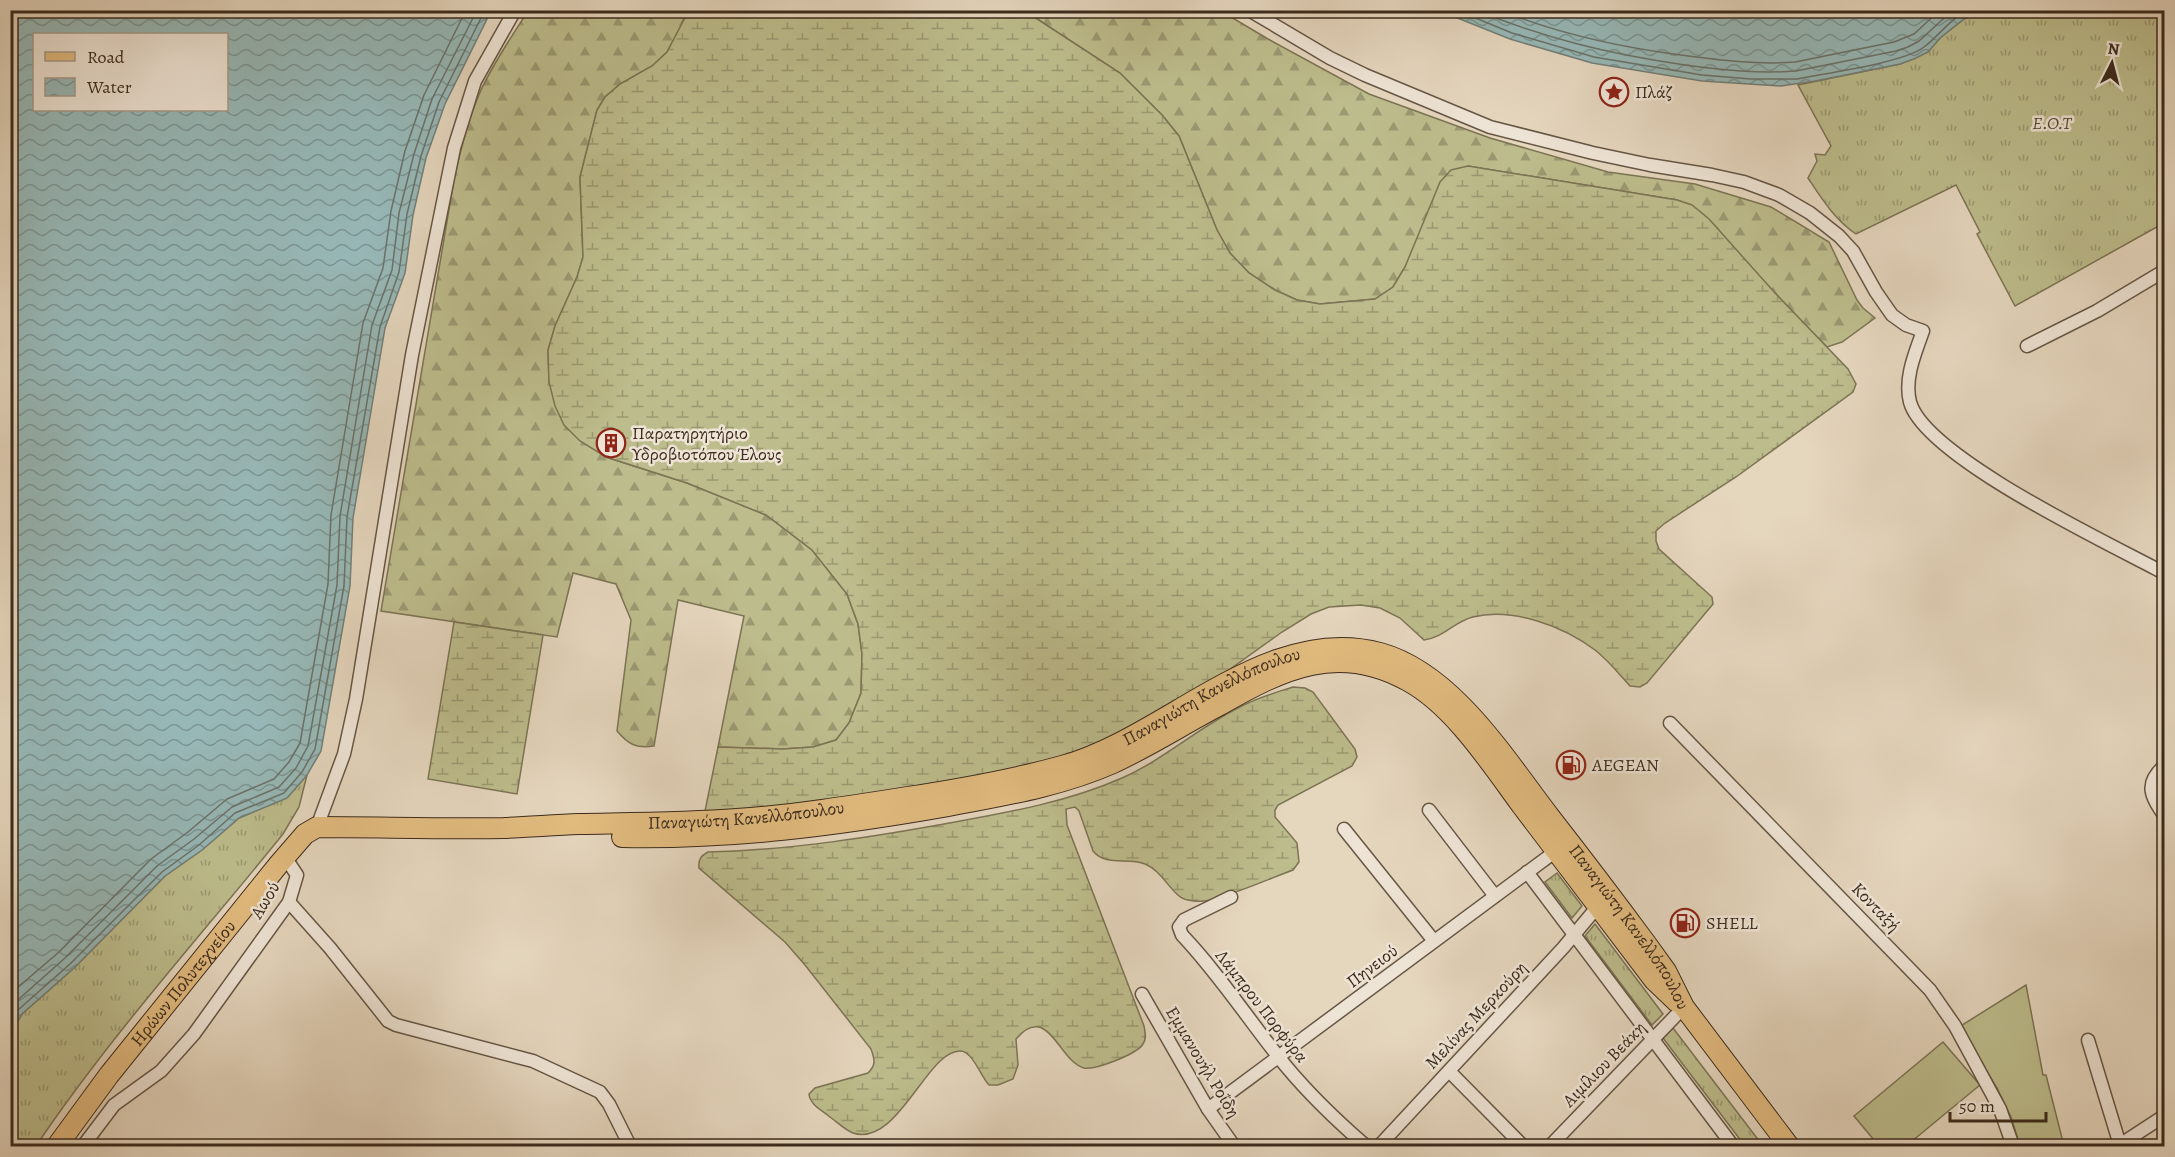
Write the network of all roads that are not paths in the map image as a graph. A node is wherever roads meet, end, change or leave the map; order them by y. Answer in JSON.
{"nodes":[{"id":1,"x":516,"y":10,"type":"edge"},
{"id":2,"x":1249,"y":10,"type":"edge"},
{"id":3,"x":2164,"y":271,"type":"edge"},
{"id":4,"x":2027,"y":346,"type":"dead end"},
{"id":5,"x":2164,"y":573,"type":"edge"},
{"id":6,"x":1670,"y":723,"type":"dead end"},
{"id":7,"x":2164,"y":766,"type":"edge"},
{"id":8,"x":1429,"y":810,"type":"dead end"},
{"id":9,"x":2164,"y":815,"type":"edge"},
{"id":10,"x":317,"y":827,"type":"junction"},
{"id":11,"x":506,"y":828,"type":"junction"},
{"id":12,"x":1344,"y":829,"type":"dead end"},
{"id":13,"x":1556,"y":851,"type":"junction"},
{"id":14,"x":285,"y":857,"type":"junction"},
{"id":15,"x":1527,"y":872,"type":"junction"},
{"id":16,"x":1495,"y":896,"type":"junction"},
{"id":17,"x":1231,"y":897,"type":"dead end"},
{"id":18,"x":289,"y":902,"type":"junction"},
{"id":19,"x":1598,"y":906,"type":"junction"},
{"id":20,"x":1575,"y":935,"type":"junction"},
{"id":21,"x":1434,"y":941,"type":"junction"},
{"id":22,"x":1142,"y":994,"type":"dead end"},
{"id":23,"x":1684,"y":1007,"type":"junction"},
{"id":24,"x":1653,"y":1040,"type":"junction"},
{"id":25,"x":2088,"y":1040,"type":"dead end"},
{"id":26,"x":1278,"y":1057,"type":"junction"},
{"id":27,"x":1449,"y":1071,"type":"junction"},
{"id":28,"x":1208,"y":1109,"type":"junction"},
{"id":29,"x":2164,"y":1116,"type":"edge"},
{"id":30,"x":57,"y":1146,"type":"edge"},
{"id":31,"x":83,"y":1146,"type":"edge"},
{"id":32,"x":630,"y":1146,"type":"edge"},
{"id":33,"x":1234,"y":1146,"type":"edge"},
{"id":34,"x":1366,"y":1146,"type":"edge"},
{"id":35,"x":1378,"y":1146,"type":"edge"},
{"id":36,"x":1523,"y":1146,"type":"edge"},
{"id":37,"x":1550,"y":1146,"type":"edge"},
{"id":38,"x":1733,"y":1146,"type":"edge"},
{"id":39,"x":1789,"y":1146,"type":"edge"},
{"id":40,"x":2013,"y":1146,"type":"edge"},
{"id":41,"x":2119,"y":1146,"type":"edge"}],
"edges":[{"from":1,"to":10,"type":"street"},
{"from":2,"to":5,"type":"street"},
{"from":3,"to":4,"type":"street"},
{"from":6,"to":40,"type":"street","name":"Κονταξή"},
{"from":7,"to":9,"type":"street"},
{"from":8,"to":16,"type":"street"},
{"from":10,"to":11,"type":"main road","name":"Παναγιώτη Κανελλόπουλου"},
{"from":10,"to":14,"type":"main road","name":"Ηρώων Πολυτεχνείου"},
{"from":11,"to":13,"type":"main road","name":"Παναγιώτη Κανελλόπουλου"},
{"from":11,"to":23,"type":"main road","name":"Παναγιώτη Κανελλόπουλου"},
{"from":12,"to":21,"type":"street"},
{"from":13,"to":15,"type":"street","name":"Πηνειού"},
{"from":13,"to":19,"type":"main road","name":"Παναγιώτη Κανελλόπουλου"},
{"from":14,"to":18,"type":"street","name":"Αωού"},
{"from":14,"to":30,"type":"main road","name":"Ηρώων Πολυτεχνείου"},
{"from":15,"to":16,"type":"street","name":"Πηνειού"},
{"from":15,"to":20,"type":"street"},
{"from":16,"to":21,"type":"street","name":"Πηνειού"},
{"from":17,"to":26,"type":"street","name":"Λάμπρου Πορφύρα"},
{"from":18,"to":31,"type":"street","name":"Αωού"},
{"from":18,"to":32,"type":"street"},
{"from":19,"to":20,"type":"street","name":"Μελίνας Μερκούρη"},
{"from":19,"to":23,"type":"main road","name":"Παναγιώτη Κανελλόπουλου"},
{"from":20,"to":24,"type":"street"},
{"from":20,"to":27,"type":"street","name":"Μελίνας Μερκούρη"},
{"from":21,"to":26,"type":"street","name":"Πηνειού"},
{"from":22,"to":28,"type":"street","name":"Εμμανουήλ Ροΐδη"},
{"from":23,"to":24,"type":"street","name":"Αιμίλιου Βεάκη"},
{"from":23,"to":39,"type":"main road"},
{"from":24,"to":37,"type":"street","name":"Αιμίλιου Βεάκη"},
{"from":24,"to":38,"type":"street"},
{"from":25,"to":41,"type":"street"},
{"from":26,"to":28,"type":"street","name":"Πηνειού"},
{"from":26,"to":34,"type":"street","name":"Λάμπρου Πορφύρα"},
{"from":27,"to":35,"type":"street","name":"Μελίνας Μερκούρη"},
{"from":27,"to":36,"type":"street"},
{"from":28,"to":33,"type":"street","name":"Εμμανουήλ Ροΐδη"},
{"from":29,"to":41,"type":"street"}]}
